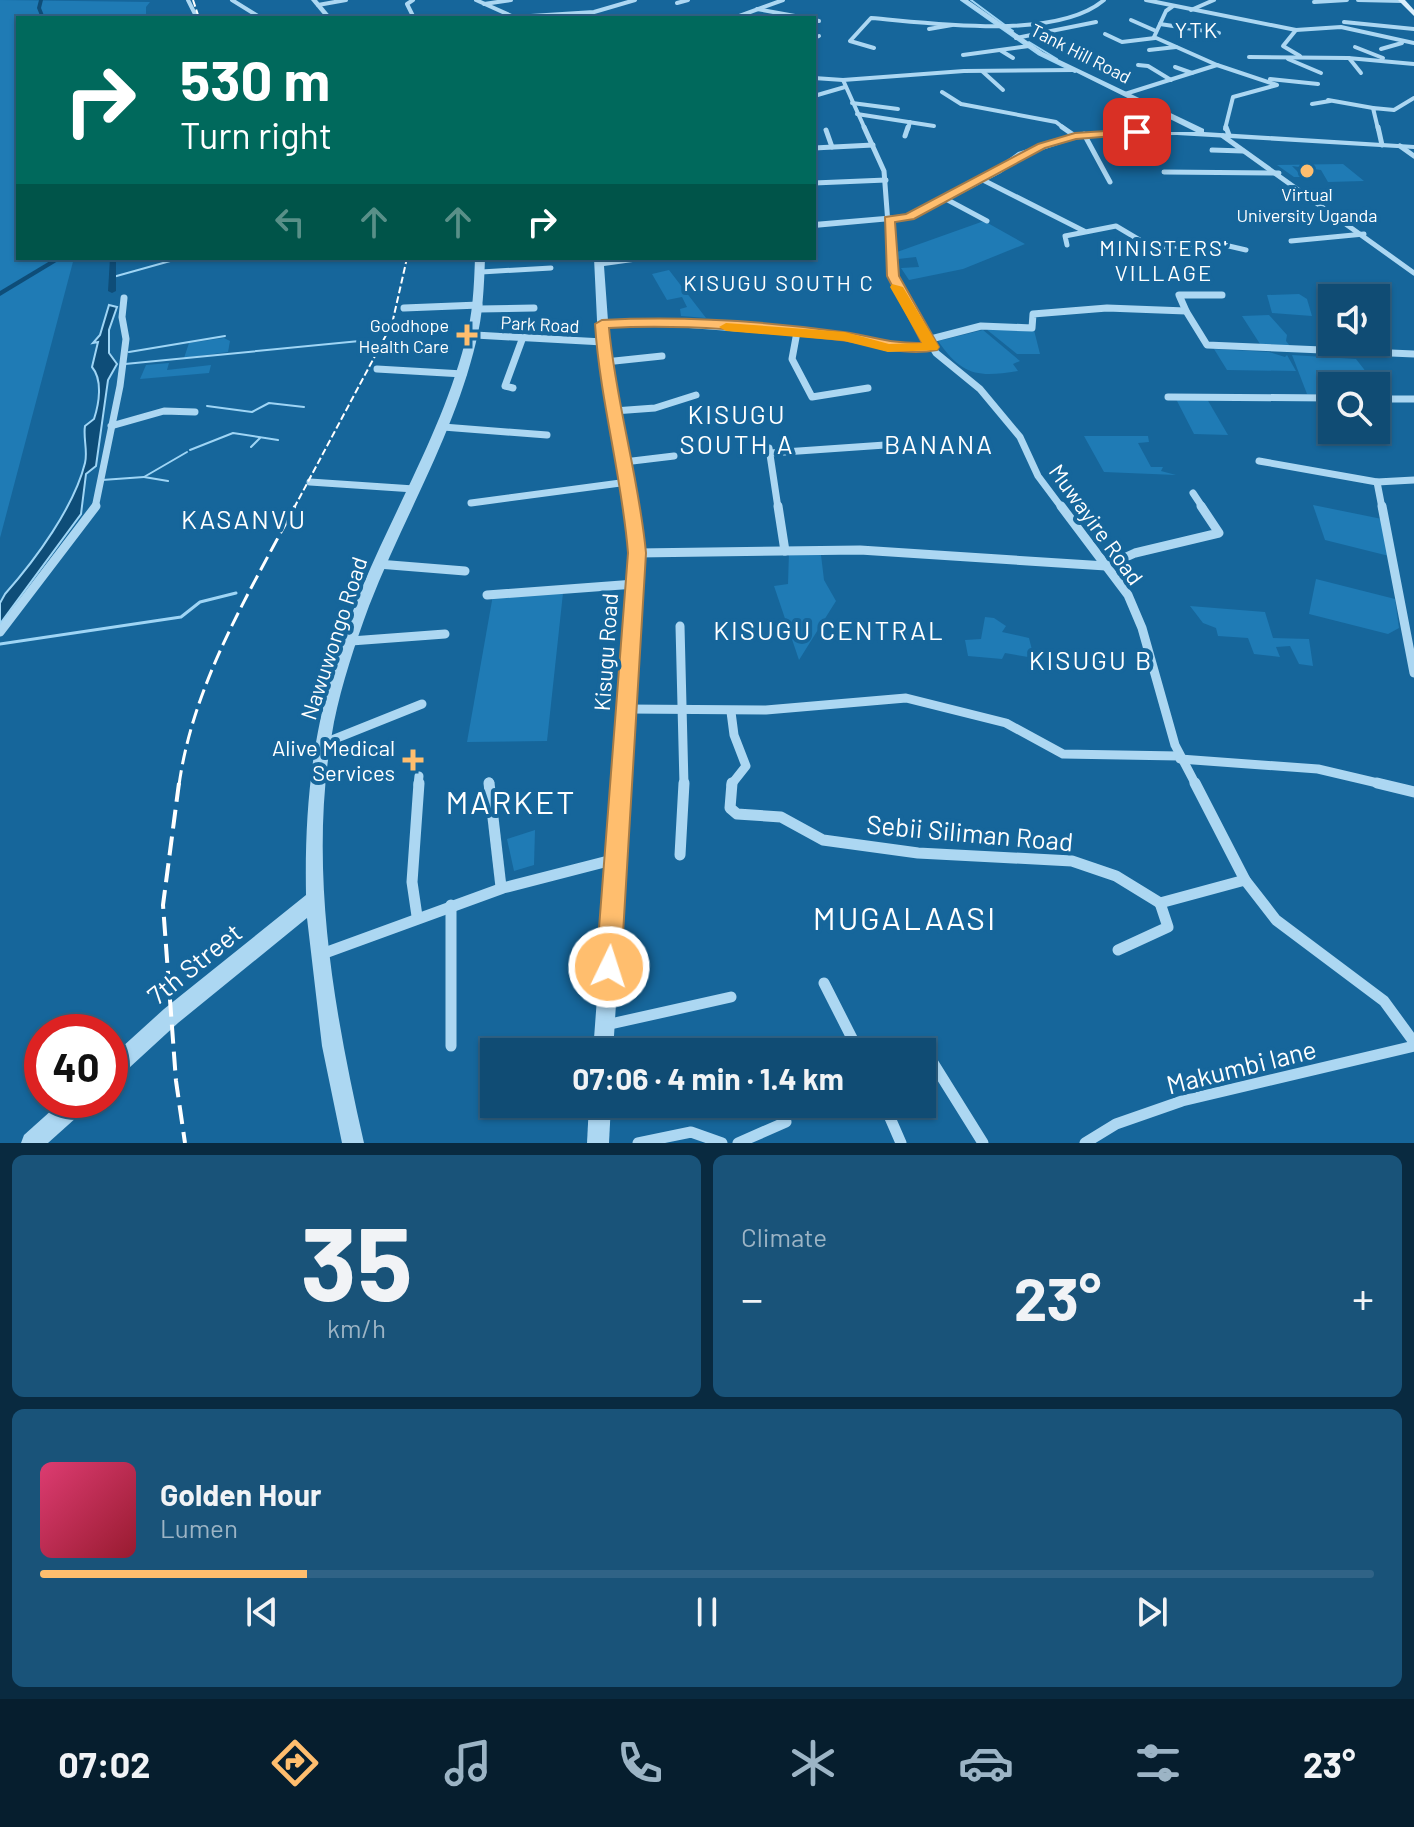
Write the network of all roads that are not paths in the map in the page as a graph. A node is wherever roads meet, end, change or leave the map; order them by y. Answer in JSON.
{"nodes":[{"id":1,"x":232,"y":0,"type":"edge"},
{"id":2,"x":346,"y":0,"type":"edge"},
{"id":3,"x":413,"y":0,"type":"edge"},
{"id":4,"x":476,"y":0,"type":"edge"},
{"id":5,"x":511,"y":0,"type":"edge"},
{"id":6,"x":635,"y":0,"type":"edge"},
{"id":7,"x":688,"y":0,"type":"edge"},
{"id":8,"x":783,"y":0,"type":"edge"},
{"id":9,"x":964,"y":0,"type":"edge"},
{"id":10,"x":1104,"y":0,"type":"edge"},
{"id":11,"x":1146,"y":0,"type":"edge"},
{"id":12,"x":1214,"y":0,"type":"edge"},
{"id":13,"x":1347,"y":0,"type":"edge"},
{"id":14,"x":1358,"y":0,"type":"edge"},
{"id":15,"x":1402,"y":1,"type":"edge"},
{"id":16,"x":1314,"y":2,"type":"dead end"},
{"id":17,"x":316,"y":3,"type":"edge"},
{"id":18,"x":677,"y":3,"type":"dead end"},
{"id":19,"x":484,"y":4,"type":"junction"},
{"id":20,"x":1174,"y":6,"type":"junction"},
{"id":21,"x":756,"y":9,"type":"junction"},
{"id":22,"x":1191,"y":10,"type":"junction"},
{"id":23,"x":594,"y":12,"type":"junction"},
{"id":24,"x":1414,"y":14,"type":"edge"},
{"id":25,"x":260,"y":16,"type":"edge"},
{"id":26,"x":413,"y":16,"type":"edge"},
{"id":27,"x":511,"y":16,"type":"edge"},
{"id":28,"x":542,"y":16,"type":"edge"},
{"id":29,"x":599,"y":16,"type":"edge"},
{"id":30,"x":739,"y":16,"type":"edge"},
{"id":31,"x":795,"y":16,"type":"edge"},
{"id":32,"x":1131,"y":20,"type":"dead end"},
{"id":33,"x":1096,"y":22,"type":"dead end"},
{"id":34,"x":1344,"y":22,"type":"dead end"},
{"id":35,"x":965,"y":23,"type":"junction"},
{"id":36,"x":1160,"y":24,"type":"junction"},
{"id":37,"x":1003,"y":28,"type":"junction"},
{"id":38,"x":929,"y":29,"type":"dead end"},
{"id":39,"x":1414,"y":29,"type":"edge"},
{"id":40,"x":1296,"y":30,"type":"junction"},
{"id":41,"x":1156,"y":31,"type":"junction"},
{"id":42,"x":1219,"y":33,"type":"dead end"},
{"id":43,"x":1105,"y":34,"type":"dead end"},
{"id":44,"x":1016,"y":38,"type":"junction"},
{"id":45,"x":1155,"y":38,"type":"junction"},
{"id":46,"x":1406,"y":42,"type":"junction"},
{"id":47,"x":1414,"y":43,"type":"edge"},
{"id":48,"x":975,"y":44,"type":"dead end"},
{"id":49,"x":1029,"y":46,"type":"junction"},
{"id":50,"x":1177,"y":47,"type":"junction"},
{"id":51,"x":1355,"y":47,"type":"dead end"},
{"id":52,"x":874,"y":48,"type":"dead end"},
{"id":53,"x":1381,"y":49,"type":"dead end"},
{"id":54,"x":999,"y":50,"type":"junction"},
{"id":55,"x":1149,"y":50,"type":"dead end"},
{"id":56,"x":984,"y":51,"type":"junction"},
{"id":57,"x":963,"y":55,"type":"dead end"},
{"id":58,"x":1300,"y":56,"type":"junction"},
{"id":59,"x":1249,"y":57,"type":"dead end"},
{"id":60,"x":1013,"y":58,"type":"dead end"},
{"id":61,"x":1348,"y":58,"type":"junction"},
{"id":62,"x":1288,"y":59,"type":"junction"},
{"id":63,"x":1395,"y":63,"type":"junction"},
{"id":64,"x":1414,"y":64,"type":"edge"},
{"id":65,"x":1138,"y":65,"type":"dead end"},
{"id":66,"x":1217,"y":65,"type":"junction"},
{"id":67,"x":1175,"y":67,"type":"dead end"},
{"id":68,"x":1074,"y":70,"type":"junction"},
{"id":69,"x":982,"y":71,"type":"junction"},
{"id":70,"x":1321,"y":73,"type":"dead end"},
{"id":71,"x":1361,"y":73,"type":"dead end"},
{"id":72,"x":1193,"y":74,"type":"junction"},
{"id":73,"x":816,"y":78,"type":"edge"},
{"id":74,"x":1257,"y":79,"type":"junction"},
{"id":75,"x":843,"y":80,"type":"junction"},
{"id":76,"x":1171,"y":81,"type":"junction"},
{"id":77,"x":1318,"y":84,"type":"dead end"},
{"id":78,"x":845,"y":87,"type":"junction"},
{"id":79,"x":1003,"y":90,"type":"dead end"},
{"id":80,"x":942,"y":92,"type":"dead end"},
{"id":81,"x":1125,"y":94,"type":"junction"},
{"id":82,"x":816,"y":95,"type":"edge"},
{"id":83,"x":1412,"y":98,"type":"edge"},
{"id":84,"x":852,"y":103,"type":"junction"},
{"id":85,"x":1312,"y":104,"type":"dead end"},
{"id":86,"x":1373,"y":108,"type":"junction"},
{"id":87,"x":898,"y":109,"type":"dead end"},
{"id":88,"x":857,"y":114,"type":"junction"},
{"id":89,"x":910,"y":122,"type":"junction"},
{"id":90,"x":934,"y":126,"type":"dead end"},
{"id":91,"x":826,"y":130,"type":"dead end"},
{"id":92,"x":1079,"y":135,"type":"junction"},
{"id":93,"x":1222,"y":135,"type":"junction"},
{"id":94,"x":905,"y":136,"type":"dead end"},
{"id":95,"x":873,"y":145,"type":"junction"},
{"id":96,"x":1382,"y":145,"type":"junction"},
{"id":97,"x":1400,"y":146,"type":"junction"},
{"id":98,"x":832,"y":147,"type":"junction"},
{"id":99,"x":1414,"y":147,"type":"edge"},
{"id":100,"x":816,"y":148,"type":"edge"},
{"id":101,"x":1212,"y":150,"type":"dead end"},
{"id":102,"x":1247,"y":151,"type":"junction"},
{"id":103,"x":1414,"y":156,"type":"edge"},
{"id":104,"x":1164,"y":172,"type":"dead end"},
{"id":105,"x":1280,"y":173,"type":"junction"},
{"id":106,"x":981,"y":179,"type":"junction"},
{"id":107,"x":886,"y":180,"type":"junction"},
{"id":108,"x":1110,"y":182,"type":"dead end"},
{"id":109,"x":816,"y":183,"type":"edge"},
{"id":110,"x":944,"y":198,"type":"junction"},
{"id":111,"x":889,"y":220,"type":"junction"},
{"id":112,"x":987,"y":221,"type":"dead end"},
{"id":113,"x":816,"y":225,"type":"edge"},
{"id":114,"x":1084,"y":231,"type":"junction"},
{"id":115,"x":1365,"y":234,"type":"junction"},
{"id":116,"x":1291,"y":241,"type":"dead end"},
{"id":117,"x":1067,"y":245,"type":"dead end"},
{"id":118,"x":1246,"y":250,"type":"dead end"},
{"id":119,"x":599,"y":261,"type":"edge"},
{"id":120,"x":480,"y":265,"type":"edge"},
{"id":121,"x":551,"y":268,"type":"dead end"},
{"id":122,"x":1412,"y":270,"type":"edge"},
{"id":123,"x":1222,"y":295,"type":"dead end"},
{"id":124,"x":124,"y":298,"type":"dead end"},
{"id":125,"x":479,"y":307,"type":"junction"},
{"id":126,"x":404,"y":308,"type":"dead end"},
{"id":127,"x":534,"y":308,"type":"dead end"},
{"id":128,"x":1186,"y":311,"type":"junction"},
{"id":129,"x":602,"y":324,"type":"junction"},
{"id":130,"x":797,"y":332,"type":"junction"},
{"id":131,"x":475,"y":335,"type":"junction"},
{"id":132,"x":523,"y":337,"type":"junction"},
{"id":133,"x":603,"y":342,"type":"junction"},
{"id":134,"x":929,"y":343,"type":"junction"},
{"id":135,"x":1318,"y":350,"type":"edge"},
{"id":136,"x":1390,"y":353,"type":"edge"},
{"id":137,"x":1414,"y":354,"type":"edge"},
{"id":138,"x":662,"y":356,"type":"dead end"},
{"id":139,"x":605,"y":362,"type":"junction"},
{"id":140,"x":377,"y":369,"type":"dead end"},
{"id":141,"x":463,"y":374,"type":"junction"},
{"id":142,"x":513,"y":388,"type":"dead end"},
{"id":143,"x":868,"y":388,"type":"dead end"},
{"id":144,"x":696,"y":395,"type":"dead end"},
{"id":145,"x":1168,"y":397,"type":"dead end"},
{"id":146,"x":1318,"y":398,"type":"edge"},
{"id":147,"x":1390,"y":399,"type":"edge"},
{"id":148,"x":1414,"y":399,"type":"edge"},
{"id":149,"x":614,"y":411,"type":"junction"},
{"id":150,"x":195,"y":412,"type":"dead end"},
{"id":151,"x":111,"y":426,"type":"junction"},
{"id":152,"x":443,"y":427,"type":"junction"},
{"id":153,"x":547,"y":435,"type":"dead end"},
{"id":154,"x":885,"y":445,"type":"dead end"},
{"id":155,"x":674,"y":456,"type":"dead end"},
{"id":156,"x":1259,"y":461,"type":"dead end"},
{"id":157,"x":624,"y":462,"type":"junction"},
{"id":158,"x":1414,"y":480,"type":"edge"},
{"id":159,"x":310,"y":482,"type":"dead end"},
{"id":160,"x":628,"y":482,"type":"junction"},
{"id":161,"x":1377,"y":482,"type":"junction"},
{"id":162,"x":414,"y":489,"type":"junction"},
{"id":163,"x":1193,"y":493,"type":"dead end"},
{"id":164,"x":471,"y":503,"type":"dead end"},
{"id":165,"x":785,"y":551,"type":"junction"},
{"id":166,"x":637,"y":553,"type":"junction"},
{"id":167,"x":378,"y":564,"type":"junction"},
{"id":168,"x":1106,"y":566,"type":"junction"},
{"id":169,"x":465,"y":571,"type":"dead end"},
{"id":170,"x":636,"y":584,"type":"junction"},
{"id":171,"x":487,"y":595,"type":"dead end"},
{"id":172,"x":680,"y":626,"type":"dead end"},
{"id":173,"x":0,"y":632,"type":"edge"},
{"id":174,"x":445,"y":634,"type":"dead end"},
{"id":175,"x":351,"y":641,"type":"junction"},
{"id":176,"x":1414,"y":673,"type":"edge"},
{"id":177,"x":422,"y":704,"type":"dead end"},
{"id":178,"x":627,"y":709,"type":"junction"},
{"id":179,"x":682,"y":710,"type":"junction"},
{"id":180,"x":731,"y":712,"type":"junction"},
{"id":181,"x":322,"y":744,"type":"junction"},
{"id":182,"x":1180,"y":757,"type":"junction"},
{"id":183,"x":419,"y":776,"type":"dead end"},
{"id":184,"x":489,"y":782,"type":"dead end"},
{"id":185,"x":1414,"y":792,"type":"edge"},
{"id":186,"x":680,"y":855,"type":"dead end"},
{"id":187,"x":616,"y":859,"type":"junction"},
{"id":188,"x":1245,"y":880,"type":"junction"},
{"id":189,"x":501,"y":887,"type":"junction"},
{"id":190,"x":315,"y":900,"type":"junction"},
{"id":191,"x":1160,"y":903,"type":"junction"},
{"id":192,"x":451,"y":905,"type":"junction"},
{"id":193,"x":417,"y":916,"type":"junction"},
{"id":194,"x":1118,"y":950,"type":"dead end"},
{"id":195,"x":322,"y":954,"type":"junction"},
{"id":196,"x":824,"y":983,"type":"dead end"},
{"id":197,"x":731,"y":997,"type":"dead end"},
{"id":198,"x":605,"y":1025,"type":"junction"},
{"id":199,"x":604,"y":1038,"type":"edge"},
{"id":200,"x":852,"y":1038,"type":"edge"},
{"id":201,"x":1414,"y":1044,"type":"edge"},
{"id":202,"x":451,"y":1046,"type":"dead end"},
{"id":203,"x":128,"y":1055,"type":"edge"},
{"id":204,"x":936,"y":1068,"type":"edge"},
{"id":205,"x":59,"y":1118,"type":"edge"},
{"id":206,"x":599,"y":1118,"type":"edge"},
{"id":207,"x":890,"y":1118,"type":"edge"},
{"id":208,"x":786,"y":1122,"type":"dead end"},
{"id":209,"x":32,"y":1143,"type":"edge"},
{"id":210,"x":353,"y":1143,"type":"edge"},
{"id":211,"x":598,"y":1143,"type":"edge"},
{"id":212,"x":638,"y":1143,"type":"edge"},
{"id":213,"x":722,"y":1143,"type":"edge"},
{"id":214,"x":738,"y":1143,"type":"edge"},
{"id":215,"x":901,"y":1143,"type":"edge"},
{"id":216,"x":983,"y":1143,"type":"edge"},
{"id":217,"x":1085,"y":1143,"type":"edge"}],
"edges":[{"from":1,"to":25,"type":"street"},
{"from":2,"to":17,"type":"street"},
{"from":3,"to":26,"type":"street"},
{"from":4,"to":19,"type":"street"},
{"from":5,"to":19,"type":"street"},
{"from":6,"to":23,"type":"street"},
{"from":7,"to":18,"type":"street"},
{"from":8,"to":21,"type":"street"},
{"from":9,"to":37,"type":"street","name":"Tank Hill Road"},
{"from":10,"to":37,"type":"street"},
{"from":11,"to":20,"type":"street"},
{"from":12,"to":22,"type":"street"},
{"from":13,"to":16,"type":"street"},
{"from":14,"to":15,"type":"street"},
{"from":15,"to":24,"type":"main road"},
{"from":19,"to":27,"type":"street"},
{"from":20,"to":22,"type":"street"},
{"from":20,"to":36,"type":"street"},
{"from":21,"to":30,"type":"street"},
{"from":21,"to":31,"type":"street"},
{"from":22,"to":40,"type":"street"},
{"from":23,"to":28,"type":"street"},
{"from":23,"to":29,"type":"street"},
{"from":32,"to":41,"type":"street"},
{"from":33,"to":44,"type":"street"},
{"from":34,"to":39,"type":"street"},
{"from":35,"to":37,"type":"street"},
{"from":35,"to":38,"type":"street"},
{"from":35,"to":52,"type":"street"},
{"from":36,"to":41,"type":"street"},
{"from":36,"to":42,"type":"street"},
{"from":37,"to":44,"type":"street","name":"Tank Hill Road"},
{"from":40,"to":46,"type":"street"},
{"from":40,"to":58,"type":"street"},
{"from":41,"to":45,"type":"street"},
{"from":43,"to":45,"type":"street"},
{"from":44,"to":49,"type":"street","name":"Tank Hill Road"},
{"from":45,"to":50,"type":"street"},
{"from":46,"to":47,"type":"street"},
{"from":46,"to":53,"type":"street"},
{"from":48,"to":56,"type":"street"},
{"from":49,"to":54,"type":"street"},
{"from":49,"to":68,"type":"street","name":"Tank Hill Road"},
{"from":50,"to":55,"type":"street"},
{"from":50,"to":66,"type":"street"},
{"from":51,"to":63,"type":"street"},
{"from":54,"to":56,"type":"street"},
{"from":54,"to":60,"type":"street"},
{"from":56,"to":57,"type":"street"},
{"from":58,"to":61,"type":"street"},
{"from":58,"to":62,"type":"street"},
{"from":59,"to":62,"type":"street"},
{"from":61,"to":63,"type":"street"},
{"from":61,"to":71,"type":"street"},
{"from":62,"to":70,"type":"street"},
{"from":63,"to":64,"type":"street"},
{"from":65,"to":76,"type":"street"},
{"from":66,"to":72,"type":"street"},
{"from":66,"to":74,"type":"street"},
{"from":67,"to":72,"type":"street"},
{"from":68,"to":69,"type":"street"},
{"from":68,"to":81,"type":"street","name":"Tank Hill Road"},
{"from":69,"to":75,"type":"street"},
{"from":69,"to":79,"type":"street"},
{"from":72,"to":76,"type":"street"},
{"from":73,"to":75,"type":"street"},
{"from":74,"to":77,"type":"street"},
{"from":74,"to":93,"type":"street"},
{"from":75,"to":78,"type":"street","name":"Muwayire Road"},
{"from":76,"to":81,"type":"street"},
{"from":78,"to":82,"type":"street"},
{"from":78,"to":84,"type":"street","name":"Muwayire Road"},
{"from":80,"to":92,"type":"street"},
{"from":81,"to":93,"type":"street","name":"Tank Hill Road"},
{"from":83,"to":86,"type":"street"},
{"from":84,"to":87,"type":"street"},
{"from":84,"to":88,"type":"street","name":"Muwayire Road"},
{"from":85,"to":86,"type":"street"},
{"from":86,"to":96,"type":"street"},
{"from":88,"to":89,"type":"street"},
{"from":88,"to":95,"type":"street","name":"Muwayire Road"},
{"from":89,"to":90,"type":"street"},
{"from":89,"to":94,"type":"street"},
{"from":91,"to":98,"type":"street"},
{"from":92,"to":93,"type":"street"},
{"from":92,"to":106,"type":"street"},
{"from":92,"to":108,"type":"street"},
{"from":93,"to":96,"type":"street","name":"Tank Hill Road"},
{"from":93,"to":102,"type":"street"},
{"from":95,"to":98,"type":"street"},
{"from":95,"to":107,"type":"street","name":"Muwayire Road"},
{"from":96,"to":97,"type":"street","name":"Tank Hill Road"},
{"from":97,"to":99,"type":"street","name":"Tank Hill Road"},
{"from":97,"to":103,"type":"street"},
{"from":98,"to":100,"type":"street"},
{"from":101,"to":102,"type":"street"},
{"from":102,"to":105,"type":"street"},
{"from":104,"to":105,"type":"street"},
{"from":105,"to":115,"type":"street"},
{"from":106,"to":110,"type":"street"},
{"from":106,"to":114,"type":"street"},
{"from":107,"to":109,"type":"street"},
{"from":107,"to":111,"type":"street","name":"Muwayire Road"},
{"from":110,"to":111,"type":"street"},
{"from":110,"to":112,"type":"street"},
{"from":111,"to":113,"type":"street"},
{"from":111,"to":134,"type":"street","name":"Muwayire Road"},
{"from":114,"to":117,"type":"street"},
{"from":114,"to":118,"type":"street"},
{"from":115,"to":116,"type":"street"},
{"from":115,"to":122,"type":"street"},
{"from":119,"to":129,"type":"street","name":"Kisugu Road"},
{"from":120,"to":121,"type":"street"},
{"from":120,"to":125,"type":"street","name":"Nawuwongo Road"},
{"from":123,"to":128,"type":"street"},
{"from":124,"to":151,"type":"street"},
{"from":125,"to":126,"type":"street"},
{"from":125,"to":127,"type":"street"},
{"from":125,"to":131,"type":"street","name":"Nawuwongo Road"},
{"from":128,"to":134,"type":"street"},
{"from":128,"to":135,"type":"street"},
{"from":129,"to":130,"type":"street"},
{"from":129,"to":133,"type":"street","name":"Kisugu Road"},
{"from":130,"to":134,"type":"street"},
{"from":130,"to":143,"type":"street"},
{"from":131,"to":132,"type":"street","name":"Park Road"},
{"from":131,"to":141,"type":"street","name":"Nawuwongo Road"},
{"from":132,"to":133,"type":"street","name":"Park Road"},
{"from":132,"to":142,"type":"street"},
{"from":133,"to":139,"type":"street","name":"Kisugu Road"},
{"from":134,"to":168,"type":"street","name":"Muwayire Road"},
{"from":136,"to":137,"type":"street"},
{"from":138,"to":139,"type":"street"},
{"from":139,"to":149,"type":"street","name":"Kisugu Road"},
{"from":140,"to":141,"type":"street"},
{"from":141,"to":152,"type":"street","name":"Nawuwongo Road"},
{"from":144,"to":149,"type":"street"},
{"from":145,"to":146,"type":"street"},
{"from":147,"to":148,"type":"street"},
{"from":149,"to":157,"type":"street","name":"Kisugu Road"},
{"from":150,"to":151,"type":"street"},
{"from":151,"to":173,"type":"street"},
{"from":152,"to":153,"type":"street"},
{"from":152,"to":162,"type":"street","name":"Nawuwongo Road"},
{"from":154,"to":165,"type":"street"},
{"from":155,"to":157,"type":"street"},
{"from":156,"to":161,"type":"street"},
{"from":157,"to":160,"type":"street","name":"Kisugu Road"},
{"from":158,"to":161,"type":"street"},
{"from":159,"to":162,"type":"street"},
{"from":160,"to":164,"type":"street"},
{"from":160,"to":166,"type":"street","name":"Kisugu Road"},
{"from":161,"to":176,"type":"street"},
{"from":162,"to":167,"type":"street","name":"Nawuwongo Road"},
{"from":163,"to":168,"type":"street"},
{"from":165,"to":166,"type":"street"},
{"from":165,"to":168,"type":"street"},
{"from":166,"to":170,"type":"street","name":"Kisugu Road"},
{"from":167,"to":169,"type":"street"},
{"from":167,"to":175,"type":"street","name":"Nawuwongo Road"},
{"from":168,"to":182,"type":"street","name":"Muwayire Road"},
{"from":170,"to":171,"type":"street"},
{"from":170,"to":178,"type":"street","name":"Kisugu Road"},
{"from":172,"to":179,"type":"street"},
{"from":174,"to":175,"type":"street"},
{"from":175,"to":181,"type":"street","name":"Nawuwongo Road"},
{"from":177,"to":181,"type":"street"},
{"from":178,"to":179,"type":"street"},
{"from":178,"to":187,"type":"street","name":"Kisugu Road"},
{"from":179,"to":180,"type":"street"},
{"from":179,"to":186,"type":"street"},
{"from":180,"to":182,"type":"street"},
{"from":180,"to":191,"type":"street","name":"Sebii Siliman Road"},
{"from":181,"to":190,"type":"street","name":"Nawuwongo Road"},
{"from":182,"to":185,"type":"street"},
{"from":182,"to":188,"type":"street","name":"Muwayire Road"},
{"from":183,"to":193,"type":"street"},
{"from":184,"to":189,"type":"street"},
{"from":187,"to":189,"type":"street"},
{"from":187,"to":198,"type":"street","name":"Kisugu Road"},
{"from":188,"to":191,"type":"street"},
{"from":188,"to":201,"type":"street","name":"Muwayire Road"},
{"from":189,"to":192,"type":"street"},
{"from":190,"to":195,"type":"street","name":"Nawuwongo Road"},
{"from":190,"to":203,"type":"street","name":"7th Street"},
{"from":191,"to":194,"type":"street"},
{"from":192,"to":193,"type":"street"},
{"from":192,"to":202,"type":"street"},
{"from":193,"to":195,"type":"street"},
{"from":195,"to":210,"type":"street","name":"Nawuwongo Road"},
{"from":196,"to":200,"type":"street"},
{"from":197,"to":198,"type":"street"},
{"from":198,"to":199,"type":"street","name":"Kisugu Road"},
{"from":201,"to":217,"type":"street","name":"Makumbi lane"},
{"from":204,"to":216,"type":"street"},
{"from":205,"to":209,"type":"street"},
{"from":206,"to":211,"type":"street"},
{"from":207,"to":215,"type":"street"},
{"from":208,"to":214,"type":"street"},
{"from":212,"to":213,"type":"street"}]}
